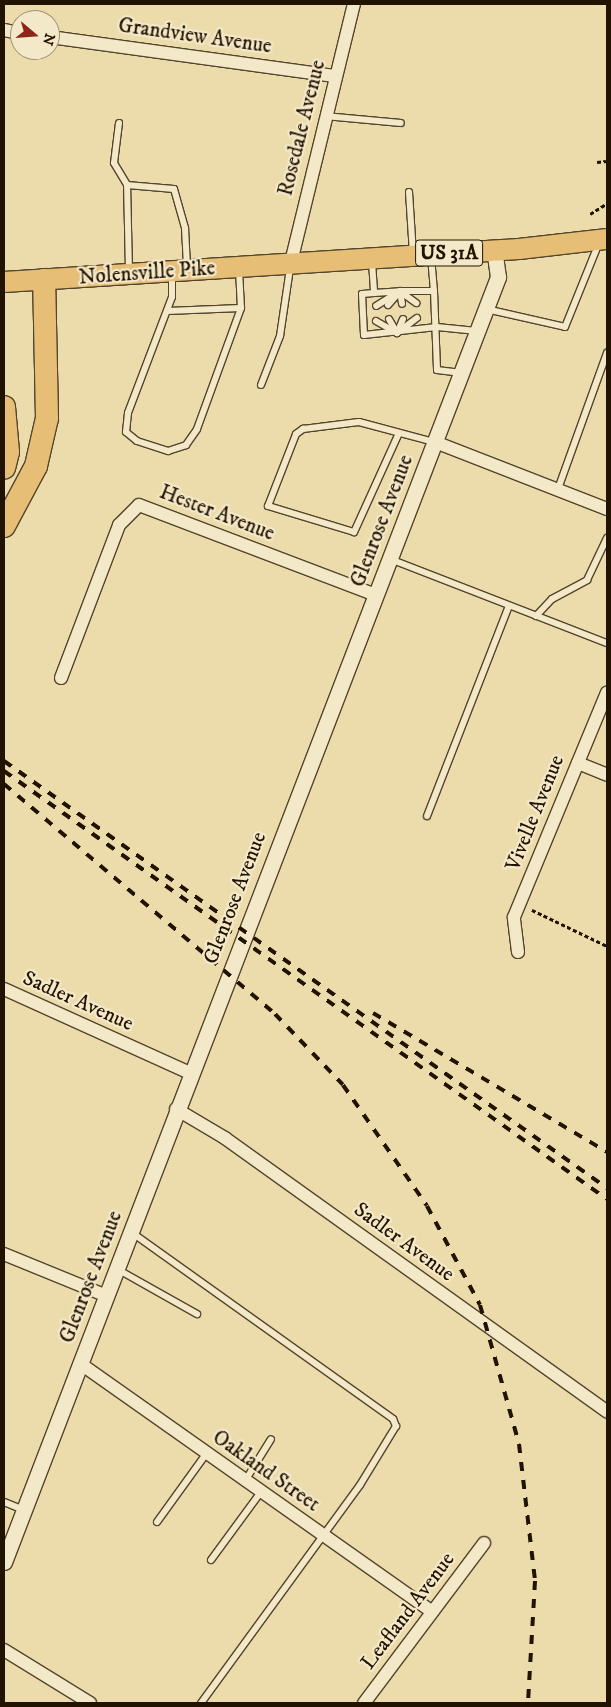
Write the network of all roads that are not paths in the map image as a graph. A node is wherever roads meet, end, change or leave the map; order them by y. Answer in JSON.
{"nodes":[{"id":1,"x":354,"y":4,"type":"edge"},
{"id":2,"x":60,"y":38,"type":"edge"},
{"id":3,"x":334,"y":76,"type":"junction"},
{"id":4,"x":324,"y":116,"type":"junction"},
{"id":5,"x":119,"y":123,"type":"dead end"},
{"id":6,"x":401,"y":123,"type":"dead end"},
{"id":7,"x":127,"y":185,"type":"junction"},
{"id":8,"x":409,"y":192,"type":"dead end"},
{"id":9,"x":604,"y":240,"type":"edge"},
{"id":10,"x":494,"y":249,"type":"junction"},
{"id":11,"x":422,"y":255,"type":"junction"},
{"id":12,"x":372,"y":258,"type":"junction"},
{"id":13,"x":291,"y":262,"type":"junction"},
{"id":14,"x":239,"y":268,"type":"junction"},
{"id":15,"x":180,"y":272,"type":"junction"},
{"id":16,"x":130,"y":275,"type":"junction"},
{"id":17,"x":44,"y":280,"type":"junction"},
{"id":18,"x":4,"y":282,"type":"edge"},
{"id":19,"x":400,"y":291,"type":"junction"},
{"id":20,"x":434,"y":292,"type":"junction"},
{"id":21,"x":374,"y":293,"type":"junction"},
{"id":22,"x":416,"y":303,"type":"dead end"},
{"id":23,"x":402,"y":304,"type":"dead end"},
{"id":24,"x":388,"y":305,"type":"dead end"},
{"id":25,"x":376,"y":306,"type":"dead end"},
{"id":26,"x":241,"y":308,"type":"junction"},
{"id":27,"x":486,"y":309,"type":"junction"},
{"id":28,"x":167,"y":310,"type":"junction"},
{"id":29,"x":403,"y":318,"type":"dead end"},
{"id":30,"x":417,"y":318,"type":"dead end"},
{"id":31,"x":389,"y":319,"type":"dead end"},
{"id":32,"x":376,"y":321,"type":"dead end"},
{"id":33,"x":437,"y":327,"type":"junction"},
{"id":34,"x":478,"y":332,"type":"junction"},
{"id":35,"x":397,"y":333,"type":"junction"},
{"id":36,"x":607,"y":353,"type":"edge"},
{"id":37,"x":462,"y":373,"type":"junction"},
{"id":38,"x":261,"y":385,"type":"dead end"},
{"id":39,"x":4,"y":407,"type":"edge"},
{"id":40,"x":400,"y":433,"type":"junction"},
{"id":41,"x":435,"y":442,"type":"junction"},
{"id":42,"x":4,"y":468,"type":"edge"},
{"id":43,"x":558,"y":489,"type":"junction"},
{"id":44,"x":607,"y":509,"type":"edge"},
{"id":45,"x":4,"y":526,"type":"edge"},
{"id":46,"x":607,"y":538,"type":"edge"},
{"id":47,"x":390,"y":559,"type":"junction"},
{"id":48,"x":376,"y":594,"type":"junction"},
{"id":49,"x":509,"y":606,"type":"junction"},
{"id":50,"x":536,"y":616,"type":"junction"},
{"id":51,"x":607,"y":643,"type":"edge"},
{"id":52,"x":61,"y":678,"type":"dead end"},
{"id":53,"x":607,"y":693,"type":"edge"},
{"id":54,"x":578,"y":763,"type":"junction"},
{"id":55,"x":607,"y":775,"type":"edge"},
{"id":56,"x":428,"y":816,"type":"dead end"},
{"id":57,"x":518,"y":952,"type":"dead end"},
{"id":58,"x":4,"y":990,"type":"edge"},
{"id":59,"x":190,"y":1073,"type":"junction"},
{"id":60,"x":176,"y":1109,"type":"junction"},
{"id":61,"x":131,"y":1232,"type":"junction"},
{"id":62,"x":4,"y":1254,"type":"edge"},
{"id":63,"x":117,"y":1269,"type":"junction"},
{"id":64,"x":107,"y":1296,"type":"junction"},
{"id":65,"x":196,"y":1314,"type":"dead end"},
{"id":66,"x":81,"y":1364,"type":"junction"},
{"id":67,"x":607,"y":1411,"type":"edge"},
{"id":68,"x":271,"y":1439,"type":"dead end"},
{"id":69,"x":206,"y":1454,"type":"junction"},
{"id":70,"x":245,"y":1481,"type":"junction"},
{"id":71,"x":262,"y":1492,"type":"junction"},
{"id":72,"x":4,"y":1502,"type":"edge"},
{"id":73,"x":24,"y":1510,"type":"junction"},
{"id":74,"x":157,"y":1522,"type":"dead end"},
{"id":75,"x":323,"y":1536,"type":"junction"},
{"id":76,"x":484,"y":1544,"type":"dead end"},
{"id":77,"x":211,"y":1560,"type":"dead end"},
{"id":78,"x":4,"y":1562,"type":"edge"},
{"id":79,"x":430,"y":1610,"type":"junction"},
{"id":80,"x":4,"y":1650,"type":"edge"},
{"id":81,"x":90,"y":1703,"type":"edge"},
{"id":82,"x":201,"y":1703,"type":"edge"},
{"id":83,"x":364,"y":1703,"type":"edge"}],
"edges":[{"from":1,"to":3,"type":"street","name":"Rosedale Avenue"},
{"from":2,"to":3,"type":"street","name":"Grandview Avenue"},
{"from":3,"to":4,"type":"street","name":"Rosedale Avenue"},
{"from":4,"to":6,"type":"lane"},
{"from":4,"to":13,"type":"street","name":"Rosedale Avenue"},
{"from":5,"to":7,"type":"lane"},
{"from":7,"to":15,"type":"lane"},
{"from":7,"to":16,"type":"lane"},
{"from":8,"to":11,"type":"lane"},
{"from":9,"to":10,"type":"main road","number":"US 31A"},
{"from":9,"to":27,"type":"lane"},
{"from":10,"to":11,"type":"main road","number":"US 31A"},
{"from":10,"to":27,"type":"street","name":"Glenrose Avenue"},
{"from":11,"to":12,"type":"main road","number":"US 31A"},
{"from":11,"to":20,"type":"lane"},
{"from":12,"to":13,"type":"main road","number":"US 31A"},
{"from":12,"to":21,"type":"lane"},
{"from":13,"to":14,"type":"main road","name":"Nolensville Pike","number":"US 31A"},
{"from":13,"to":38,"type":"lane"},
{"from":14,"to":15,"type":"main road","name":"Nolensville Pike","number":"US 31A"},
{"from":14,"to":26,"type":"lane"},
{"from":15,"to":16,"type":"main road","name":"Nolensville Pike","number":"US 31A"},
{"from":15,"to":28,"type":"lane"},
{"from":16,"to":17,"type":"main road","name":"Nolensville Pike","number":"US 31A"},
{"from":17,"to":18,"type":"main road","name":"Nolensville Pike","number":"US 31A"},
{"from":17,"to":45,"type":"highway"},
{"from":19,"to":20,"type":"lane"},
{"from":19,"to":21,"type":"lane"},
{"from":19,"to":22,"type":"lane"},
{"from":19,"to":23,"type":"lane"},
{"from":19,"to":24,"type":"lane"},
{"from":19,"to":25,"type":"lane"},
{"from":20,"to":33,"type":"lane"},
{"from":21,"to":35,"type":"lane"},
{"from":26,"to":28,"type":"lane"},
{"from":26,"to":28,"type":"lane"},
{"from":27,"to":34,"type":"street","name":"Glenrose Avenue"},
{"from":29,"to":35,"type":"lane"},
{"from":30,"to":35,"type":"lane"},
{"from":31,"to":35,"type":"lane"},
{"from":32,"to":35,"type":"lane"},
{"from":33,"to":34,"type":"lane"},
{"from":33,"to":35,"type":"lane"},
{"from":33,"to":37,"type":"lane"},
{"from":34,"to":37,"type":"street","name":"Glenrose Avenue"},
{"from":36,"to":43,"type":"lane"},
{"from":37,"to":41,"type":"street","name":"Glenrose Avenue"},
{"from":39,"to":42,"type":"highway"},
{"from":40,"to":40,"type":"lane"},
{"from":40,"to":41,"type":"lane"},
{"from":41,"to":43,"type":"street"},
{"from":41,"to":47,"type":"street","name":"Glenrose Avenue"},
{"from":43,"to":44,"type":"street"},
{"from":46,"to":50,"type":"lane"},
{"from":47,"to":48,"type":"street","name":"Glenrose Avenue"},
{"from":47,"to":49,"type":"lane"},
{"from":48,"to":52,"type":"street","name":"Hester Avenue"},
{"from":48,"to":59,"type":"street","name":"Glenrose Avenue"},
{"from":49,"to":50,"type":"lane"},
{"from":49,"to":56,"type":"lane"},
{"from":50,"to":51,"type":"lane"},
{"from":53,"to":54,"type":"street","name":"Vivelle Avenue"},
{"from":54,"to":55,"type":"street"},
{"from":54,"to":57,"type":"street","name":"Vivelle Avenue"},
{"from":58,"to":59,"type":"street","name":"Sadler Avenue"},
{"from":59,"to":60,"type":"street","name":"Glenrose Avenue"},
{"from":60,"to":61,"type":"street","name":"Glenrose Avenue"},
{"from":60,"to":67,"type":"street","name":"Sadler Avenue"},
{"from":61,"to":63,"type":"street","name":"Glenrose Avenue"},
{"from":61,"to":75,"type":"lane"},
{"from":62,"to":64,"type":"street"},
{"from":63,"to":64,"type":"street","name":"Glenrose Avenue"},
{"from":63,"to":65,"type":"lane"},
{"from":64,"to":66,"type":"street","name":"Glenrose Avenue"},
{"from":66,"to":69,"type":"street","name":"Oakland Street"},
{"from":66,"to":73,"type":"street","name":"Glenrose Avenue"},
{"from":68,"to":70,"type":"lane"},
{"from":69,"to":70,"type":"street","name":"Oakland Street"},
{"from":69,"to":74,"type":"lane"},
{"from":70,"to":71,"type":"street","name":"Oakland Street"},
{"from":71,"to":75,"type":"street","name":"Oakland Street"},
{"from":71,"to":77,"type":"lane"},
{"from":72,"to":73,"type":"lane"},
{"from":73,"to":78,"type":"street","name":"Glenrose Avenue"},
{"from":75,"to":79,"type":"street","name":"Oakland Street"},
{"from":75,"to":82,"type":"lane"},
{"from":76,"to":79,"type":"street","name":"Leafland Avenue"},
{"from":79,"to":83,"type":"street","name":"Leafland Avenue"},
{"from":80,"to":81,"type":"street"}]}
